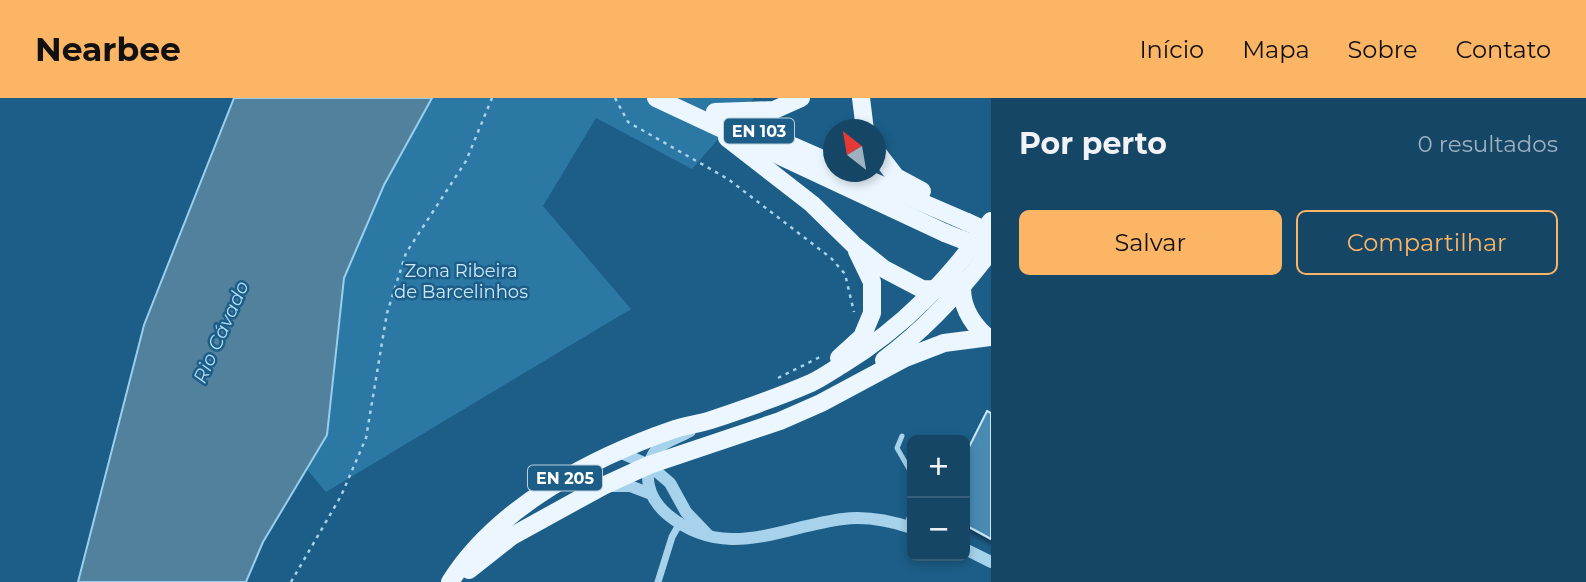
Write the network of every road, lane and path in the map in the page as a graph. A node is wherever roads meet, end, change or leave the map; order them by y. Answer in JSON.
{"nodes":[{"id":1,"x":492,"y":98,"type":"edge"},
{"id":2,"x":615,"y":98,"type":"edge"},
{"id":3,"x":656,"y":98,"type":"edge"},
{"id":4,"x":684,"y":98,"type":"edge"},
{"id":5,"x":801,"y":98,"type":"edge"},
{"id":6,"x":862,"y":98,"type":"edge"},
{"id":7,"x":715,"y":118,"type":"junction"},
{"id":8,"x":864,"y":119,"type":"edge"},
{"id":9,"x":823,"y":160,"type":"edge"},
{"id":10,"x":886,"y":164,"type":"edge"},
{"id":11,"x":874,"y":182,"type":"edge"},
{"id":12,"x":991,"y":221,"type":"edge"},
{"id":13,"x":967,"y":222,"type":"junction"},
{"id":14,"x":991,"y":233,"type":"edge"},
{"id":15,"x":853,"y":244,"type":"junction"},
{"id":16,"x":991,"y":250,"type":"edge"},
{"id":17,"x":962,"y":260,"type":"junction"},
{"id":18,"x":961,"y":290,"type":"junction"},
{"id":19,"x":936,"y":291,"type":"junction"},
{"id":20,"x":854,"y":313,"type":"dead end"},
{"id":21,"x":988,"y":336,"type":"edge"},
{"id":22,"x":825,"y":354,"type":"dead end"},
{"id":23,"x":774,"y":380,"type":"dead end"},
{"id":24,"x":813,"y":382,"type":"junction"},
{"id":25,"x":853,"y":384,"type":"junction"},
{"id":26,"x":709,"y":420,"type":"junction"},
{"id":27,"x":902,"y":436,"type":"dead end"},
{"id":28,"x":619,"y":452,"type":"junction"},
{"id":29,"x":672,"y":458,"type":"junction"},
{"id":30,"x":649,"y":465,"type":"junction"},
{"id":31,"x":907,"y":466,"type":"edge"},
{"id":32,"x":670,"y":483,"type":"junction"},
{"id":33,"x":603,"y":486,"type":"junction"},
{"id":34,"x":651,"y":494,"type":"junction"},
{"id":35,"x":686,"y":512,"type":"junction"},
{"id":36,"x":679,"y":524,"type":"junction"},
{"id":37,"x":907,"y":527,"type":"edge"},
{"id":38,"x":709,"y":537,"type":"junction"},
{"id":39,"x":970,"y":552,"type":"edge"},
{"id":40,"x":991,"y":562,"type":"edge"},
{"id":41,"x":291,"y":582,"type":"edge"},
{"id":42,"x":452,"y":582,"type":"edge"},
{"id":43,"x":658,"y":582,"type":"edge"}],
"edges":[{"from":1,"to":41,"type":"path"},
{"from":2,"to":20,"type":"path"},
{"from":3,"to":7,"type":"main road","number":"EN 103"},
{"from":4,"to":7,"type":"main road","number":"EN 103"},
{"from":5,"to":7,"type":"main road"},
{"from":6,"to":8,"type":"main road"},
{"from":7,"to":9,"type":"main road","number":"EN 103"},
{"from":7,"to":15,"type":"main road"},
{"from":7,"to":16,"type":"main road","number":"EN 103","bridge":true},
{"from":10,"to":13,"type":"main road"},
{"from":11,"to":13,"type":"main road"},
{"from":12,"to":17,"type":"main road","number":"EN 205"},
{"from":13,"to":14,"type":"main road","bridge":true},
{"from":15,"to":19,"type":"main road"},
{"from":15,"to":24,"type":"main road"},
{"from":16,"to":18,"type":"main road","number":"EN 205"},
{"from":17,"to":18,"type":"main road"},
{"from":17,"to":19,"type":"main road","number":"EN 205"},
{"from":18,"to":19,"type":"main road"},
{"from":18,"to":21,"type":"main road"},
{"from":18,"to":25,"type":"main road","number":"EN 205"},
{"from":19,"to":24,"type":"main road","number":"EN 205"},
{"from":21,"to":25,"type":"main road"},
{"from":22,"to":23,"type":"path"},
{"from":24,"to":26,"type":"main road","number":"EN 205"},
{"from":25,"to":29,"type":"main road","number":"EN 205"},
{"from":26,"to":28,"type":"main road","number":"EN 205"},
{"from":26,"to":30,"type":"street"},
{"from":27,"to":31,"type":"lane"},
{"from":28,"to":30,"type":"street"},
{"from":28,"to":42,"type":"main road","number":"EN 205"},
{"from":29,"to":30,"type":"main road","number":"EN 205"},
{"from":29,"to":32,"type":"street"},
{"from":30,"to":32,"type":"street"},
{"from":30,"to":33,"type":"main road","number":"EN 205"},
{"from":30,"to":34,"type":"street"},
{"from":32,"to":35,"type":"street"},
{"from":33,"to":34,"type":"street"},
{"from":33,"to":42,"type":"main road","number":"EN 205"},
{"from":34,"to":36,"type":"street"},
{"from":35,"to":36,"type":"street"},
{"from":35,"to":38,"type":"street"},
{"from":36,"to":38,"type":"street"},
{"from":36,"to":43,"type":"street"},
{"from":37,"to":38,"type":"street"},
{"from":39,"to":40,"type":"street"}]}
